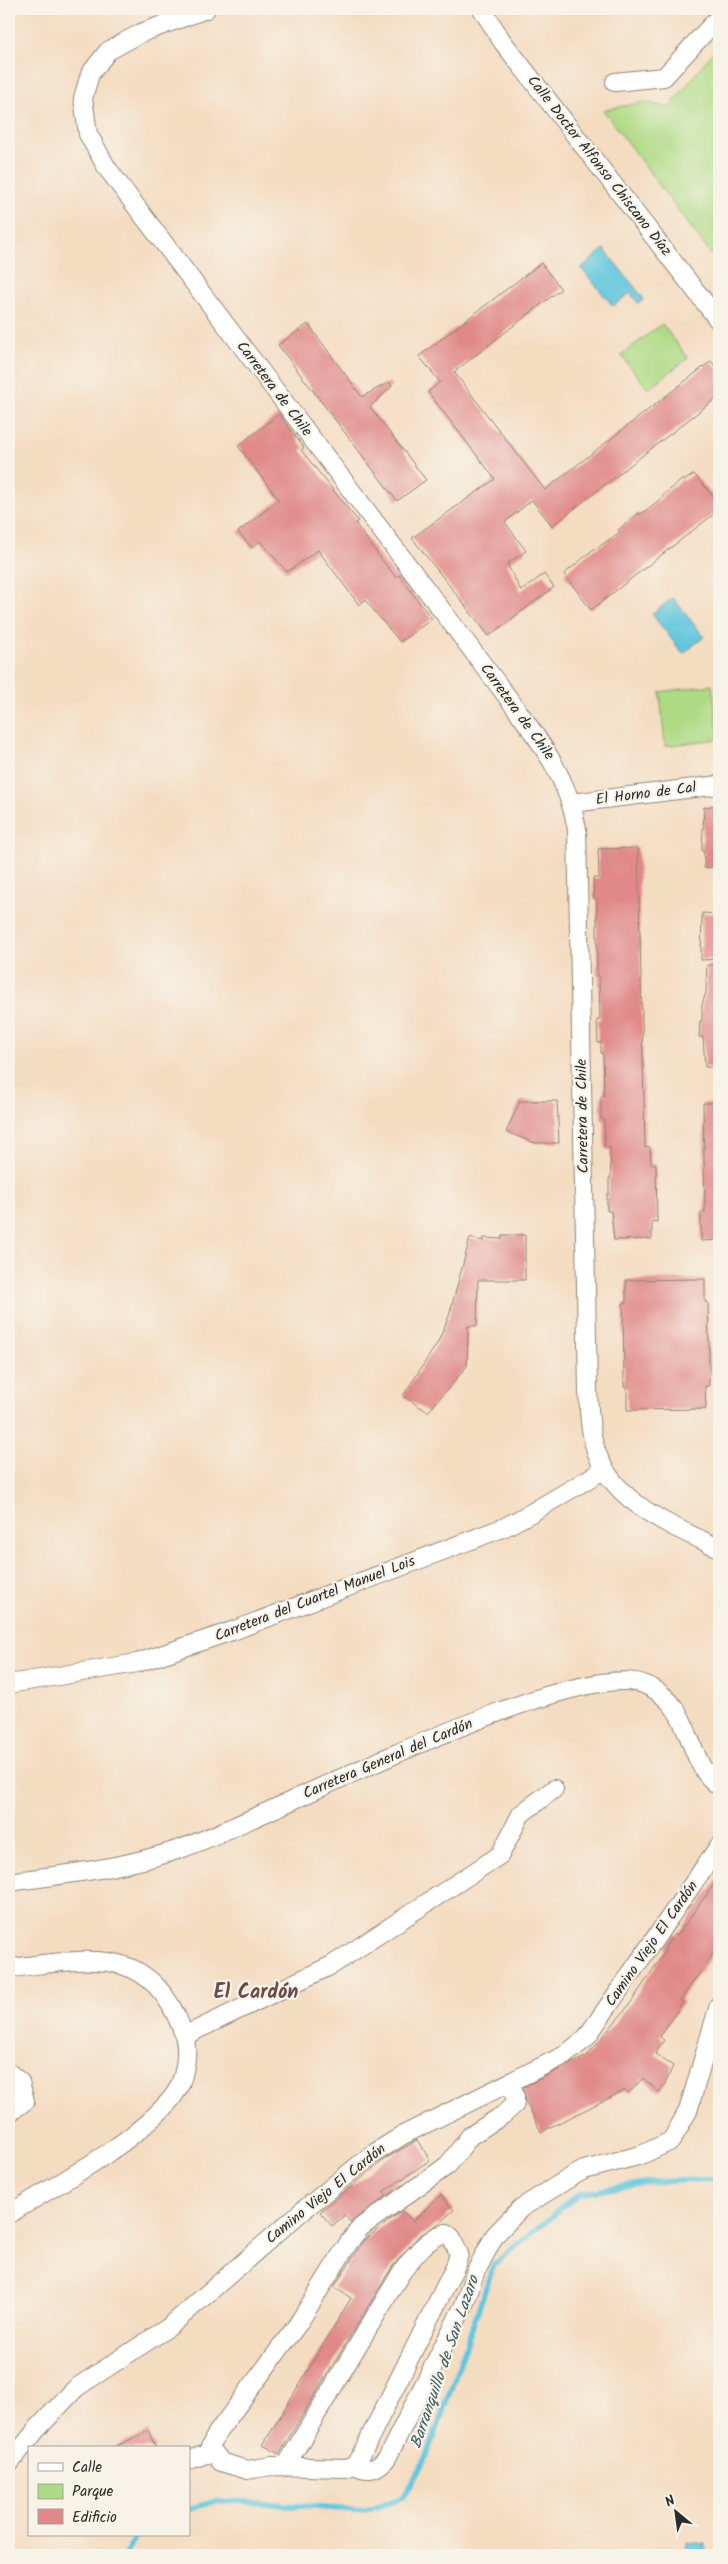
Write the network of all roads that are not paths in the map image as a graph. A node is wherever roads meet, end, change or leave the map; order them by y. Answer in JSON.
{"nodes":[{"id":1,"x":206,"y":9,"type":"edge"},
{"id":2,"x":482,"y":9,"type":"edge"},
{"id":3,"x":719,"y":17,"type":"edge"},
{"id":4,"x":614,"y":82,"type":"dead end"},
{"id":5,"x":719,"y":321,"type":"edge"},
{"id":6,"x":719,"y":785,"type":"edge"},
{"id":7,"x":572,"y":803,"type":"junction"},
{"id":8,"x":605,"y":1468,"type":"junction"},
{"id":9,"x":719,"y":1548,"type":"edge"},
{"id":10,"x":9,"y":1684,"type":"edge"},
{"id":11,"x":719,"y":1786,"type":"edge"},
{"id":12,"x":554,"y":1789,"type":"dead end"},
{"id":13,"x":719,"y":1846,"type":"edge"},
{"id":14,"x":9,"y":1882,"type":"edge"},
{"id":15,"x":9,"y":1968,"type":"edge"},
{"id":16,"x":719,"y":2005,"type":"edge"},
{"id":17,"x":184,"y":2036,"type":"junction"},
{"id":18,"x":9,"y":2073,"type":"edge"},
{"id":19,"x":510,"y":2082,"type":"junction"},
{"id":20,"x":9,"y":2114,"type":"edge"},
{"id":21,"x":9,"y":2214,"type":"edge"},
{"id":22,"x":212,"y":2452,"type":"junction"},
{"id":23,"x":190,"y":2460,"type":"edge"},
{"id":24,"x":9,"y":2464,"type":"edge"},
{"id":25,"x":354,"y":2465,"type":"junction"},
{"id":26,"x":285,"y":2467,"type":"junction"}],
"edges":[{"from":1,"to":7,"type":"street","name":"Carretera de Chile"},
{"from":2,"to":5,"type":"street","name":"Calle Doctor Alfonso Chiscano Díaz"},
{"from":3,"to":4,"type":"street"},
{"from":6,"to":7,"type":"street","name":"El Horno de Cal"},
{"from":7,"to":8,"type":"street","name":"Carretera de Chile"},
{"from":8,"to":9,"type":"street","name":"Carretera de Chile"},
{"from":8,"to":10,"type":"street","name":"Carretera del Cuartel Manuel Lois"},
{"from":11,"to":14,"type":"street","name":"Carretera General del Cardón"},
{"from":12,"to":17,"type":"street"},
{"from":13,"to":19,"type":"street","name":"Camino Viejo El Cardón"},
{"from":15,"to":17,"type":"street"},
{"from":16,"to":25,"type":"street"},
{"from":17,"to":21,"type":"street"},
{"from":18,"to":20,"type":"street"},
{"from":19,"to":22,"type":"street"},
{"from":19,"to":24,"type":"street","name":"Camino Viejo El Cardón"},
{"from":22,"to":23,"type":"street"},
{"from":22,"to":26,"type":"street"},
{"from":25,"to":26,"type":"street"},
{"from":25,"to":26,"type":"street"}]}
